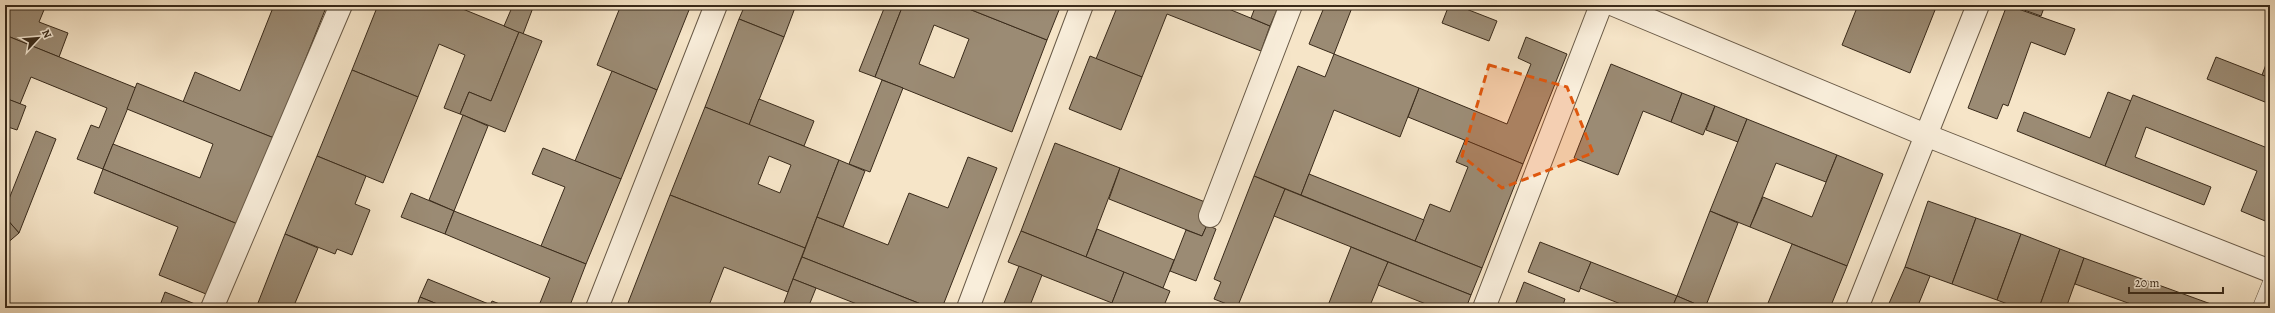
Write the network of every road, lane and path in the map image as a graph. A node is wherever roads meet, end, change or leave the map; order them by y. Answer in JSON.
{"nodes":[{"id":1,"x":341,"y":5,"type":"edge"},
{"id":2,"x":716,"y":5,"type":"edge"},
{"id":3,"x":1082,"y":5,"type":"edge"},
{"id":4,"x":1291,"y":5,"type":"edge"},
{"id":5,"x":1601,"y":5,"type":"edge"},
{"id":6,"x":1614,"y":5,"type":"edge"},
{"id":7,"x":1978,"y":5,"type":"edge"},
{"id":8,"x":1928,"y":136,"type":"junction"},
{"id":9,"x":1210,"y":216,"type":"dead end"},
{"id":10,"x":2270,"y":271,"type":"edge"},
{"id":11,"x":2270,"y":281,"type":"edge"},
{"id":12,"x":604,"y":306,"type":"edge"},
{"id":13,"x":212,"y":308,"type":"edge"},
{"id":14,"x":968,"y":308,"type":"edge"},
{"id":15,"x":1484,"y":308,"type":"edge"},
{"id":16,"x":1858,"y":308,"type":"edge"},
{"id":17,"x":2259,"y":308,"type":"edge"}],
"edges":[{"from":1,"to":13,"type":"street"},
{"from":2,"to":12,"type":"street"},
{"from":3,"to":14,"type":"street"},
{"from":4,"to":9,"type":"street"},
{"from":5,"to":15,"type":"street"},
{"from":6,"to":8,"type":"street"},
{"from":7,"to":8,"type":"street"},
{"from":8,"to":10,"type":"street"},
{"from":8,"to":16,"type":"street"},
{"from":11,"to":17,"type":"lane"}]}
